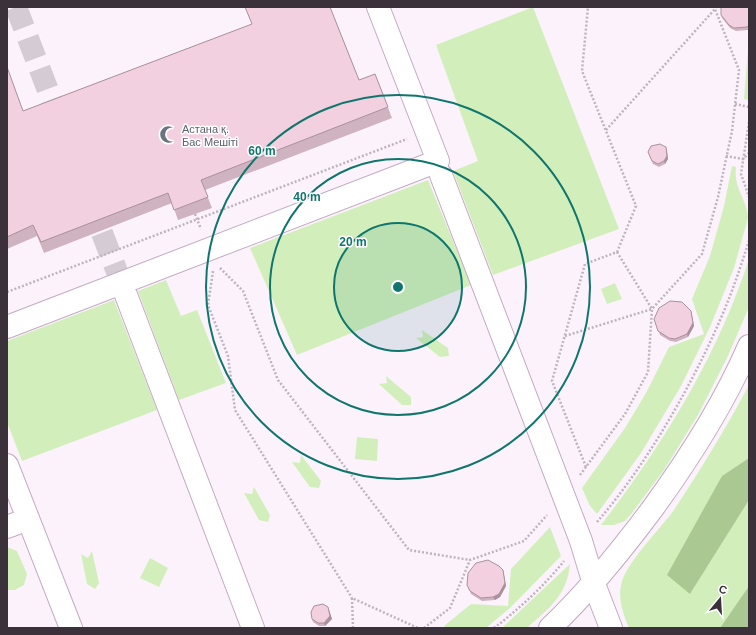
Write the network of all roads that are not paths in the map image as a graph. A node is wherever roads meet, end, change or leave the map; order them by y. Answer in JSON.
{"nodes":[{"id":1,"x":378,"y":7,"type":"edge"},
{"id":2,"x":441,"y":175,"type":"dead end"},
{"id":3,"x":126,"y":295,"type":"tunnel mouth"},
{"id":4,"x":7,"y":327,"type":"edge"},
{"id":5,"x":749,"y":346,"type":"edge"},
{"id":6,"x":7,"y":465,"type":"edge"},
{"id":7,"x":28,"y":519,"type":"junction"},
{"id":8,"x":7,"y":527,"type":"edge"},
{"id":9,"x":594,"y":584,"type":"junction"},
{"id":10,"x":71,"y":628,"type":"edge"},
{"id":11,"x":253,"y":628,"type":"edge"},
{"id":12,"x":550,"y":628,"type":"edge"},
{"id":13,"x":611,"y":628,"type":"edge"}],
"edges":[{"from":1,"to":4,"type":"lane"},
{"from":2,"to":9,"type":"lane"},
{"from":3,"to":11,"type":"lane"},
{"from":5,"to":9,"type":"lane"},
{"from":6,"to":7,"type":"lane"},
{"from":7,"to":8,"type":"lane"},
{"from":7,"to":10,"type":"lane"},
{"from":9,"to":12,"type":"lane"},
{"from":9,"to":13,"type":"lane"}]}
